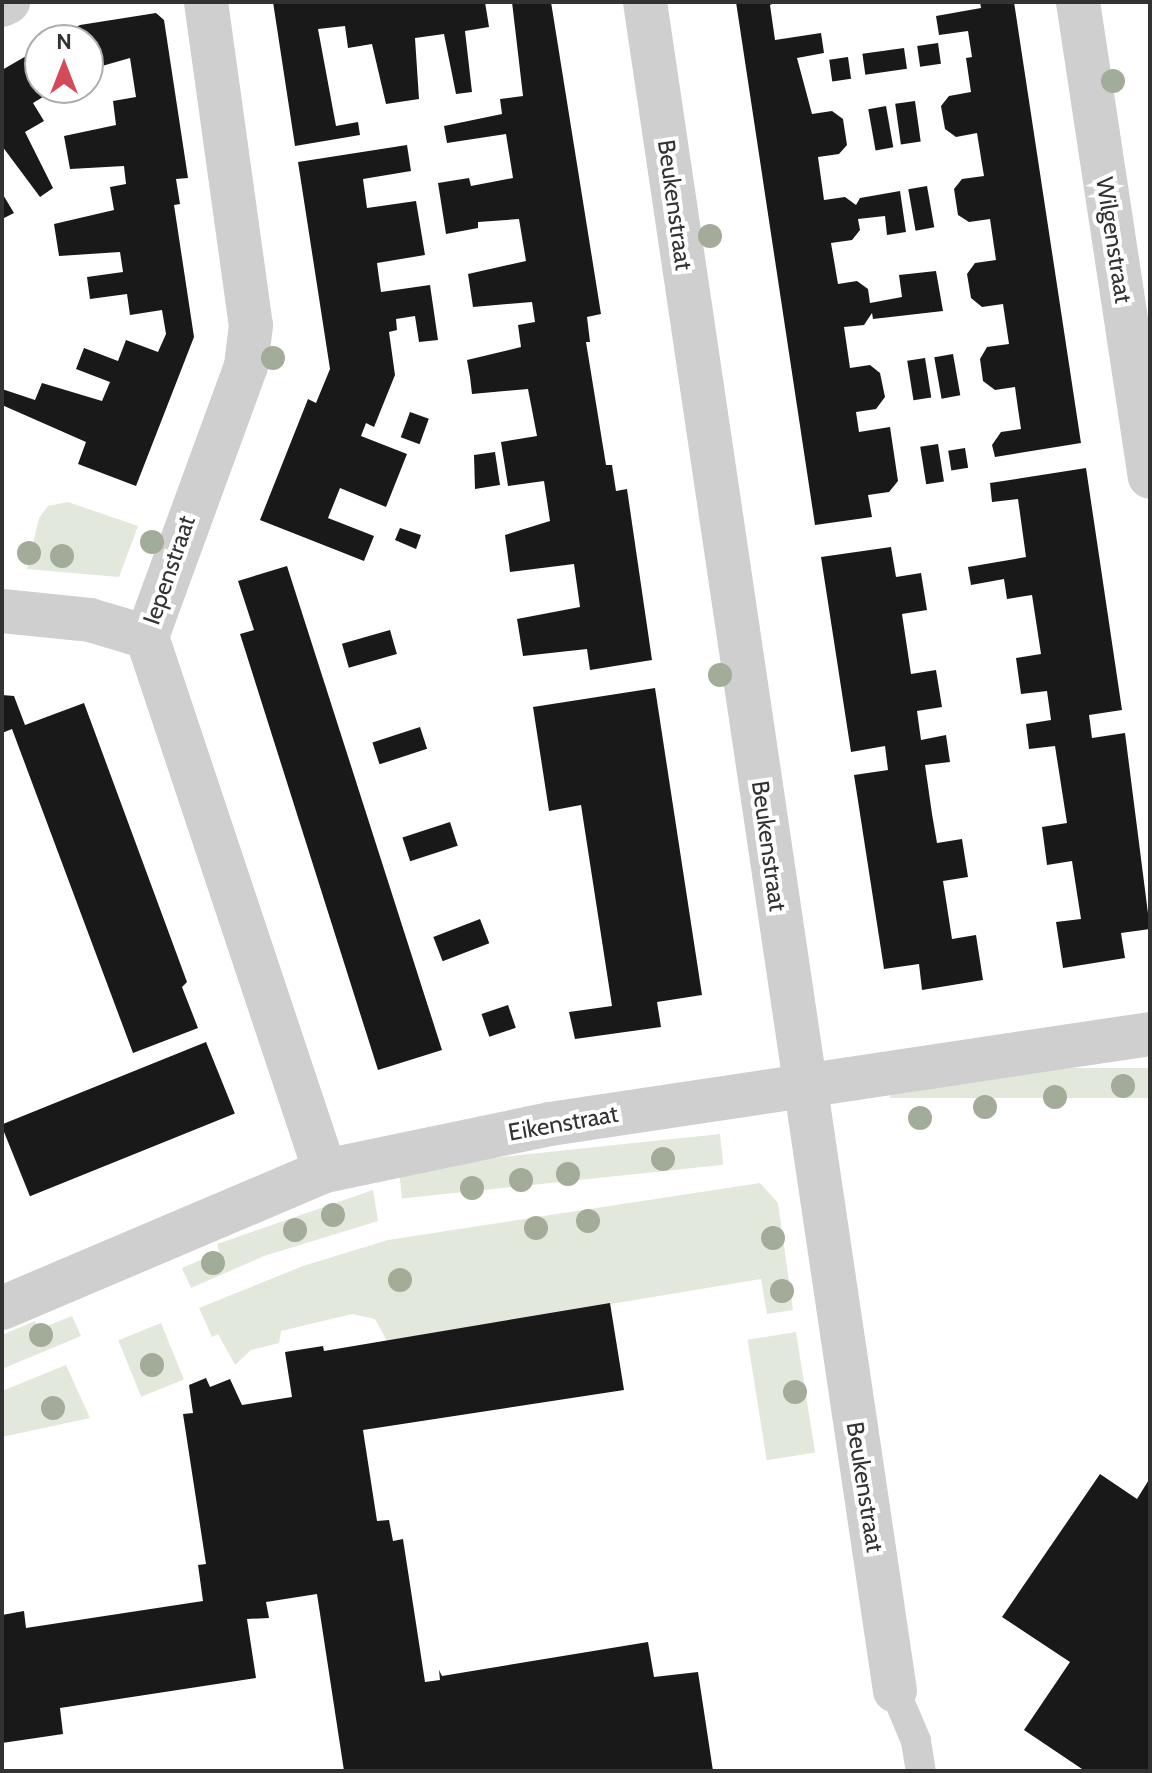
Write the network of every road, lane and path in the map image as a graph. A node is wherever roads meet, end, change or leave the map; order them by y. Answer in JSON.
{"nodes":[{"id":1,"x":8,"y":2,"type":"edge"},
{"id":2,"x":206,"y":2,"type":"edge"},
{"id":3,"x":645,"y":2,"type":"edge"},
{"id":4,"x":1078,"y":2,"type":"edge"},
{"id":5,"x":2,"y":5,"type":"edge"},
{"id":6,"x":1150,"y":477,"type":"edge"},
{"id":7,"x":2,"y":611,"type":"edge"},
{"id":8,"x":147,"y":637,"type":"junction"},
{"id":9,"x":1150,"y":1034,"type":"edge"},
{"id":10,"x":804,"y":1085,"type":"junction"},
{"id":11,"x":325,"y":1171,"type":"junction"},
{"id":12,"x":2,"y":1308,"type":"edge"},
{"id":13,"x":895,"y":1691,"type":"joint"},
{"id":14,"x":921,"y":1771,"type":"edge"}],
"edges":[{"from":1,"to":5,"type":"street"},
{"from":2,"to":8,"type":"street","name":"Iepenstraat"},
{"from":3,"to":10,"type":"street","name":"Beukenstraat"},
{"from":4,"to":6,"type":"street","name":"Wilgenstraat"},
{"from":7,"to":8,"type":"street"},
{"from":8,"to":11,"type":"street","name":"Iepenstraat"},
{"from":9,"to":10,"type":"street","name":"Eikenstraat"},
{"from":10,"to":11,"type":"street","name":"Eikenstraat"},
{"from":10,"to":13,"type":"street","name":"Beukenstraat"},
{"from":11,"to":12,"type":"street","name":"Eikenstraat"},
{"from":13,"to":14,"type":"lane"}]}
